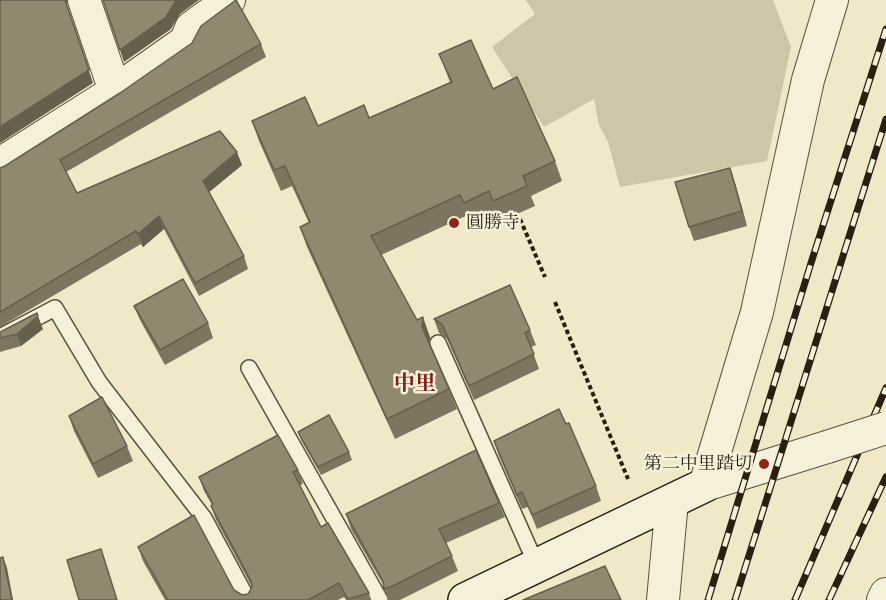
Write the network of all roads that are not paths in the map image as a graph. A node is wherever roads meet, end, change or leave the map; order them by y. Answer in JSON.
{"nodes":[{"id":1,"x":84,"y":0,"type":"edge"},
{"id":2,"x":229,"y":0,"type":"edge"},
{"id":3,"x":832,"y":0,"type":"edge"},
{"id":4,"x":116,"y":91,"type":"junction"},
{"id":5,"x":0,"y":164,"type":"edge"},
{"id":6,"x":0,"y":337,"type":"edge"},
{"id":7,"x":438,"y":343,"type":"dead end"},
{"id":8,"x":249,"y":368,"type":"dead end"},
{"id":9,"x":886,"y":428,"type":"edge"},
{"id":10,"x":705,"y":485,"type":"junction"},
{"id":11,"x":657,"y":508,"type":"junction"},
{"id":12,"x":537,"y":566,"type":"junction"},
{"id":13,"x":886,"y":594,"type":"edge"},
{"id":14,"x":248,"y":600,"type":"edge"},
{"id":15,"x":380,"y":600,"type":"edge"},
{"id":16,"x":465,"y":600,"type":"edge"},
{"id":17,"x":663,"y":600,"type":"edge"},
{"id":18,"x":883,"y":600,"type":"edge"}],
"edges":[{"from":1,"to":4,"type":"street"},
{"from":2,"to":4,"type":"street"},
{"from":3,"to":10,"type":"street"},
{"from":4,"to":5,"type":"street"},
{"from":6,"to":14,"type":"lane"},
{"from":7,"to":12,"type":"lane"},
{"from":8,"to":15,"type":"lane"},
{"from":9,"to":10,"type":"street","bridge":true},
{"from":10,"to":11,"type":"street"},
{"from":11,"to":12,"type":"street"},
{"from":11,"to":17,"type":"street"},
{"from":12,"to":16,"type":"street"},
{"from":13,"to":18,"type":"street"}]}
